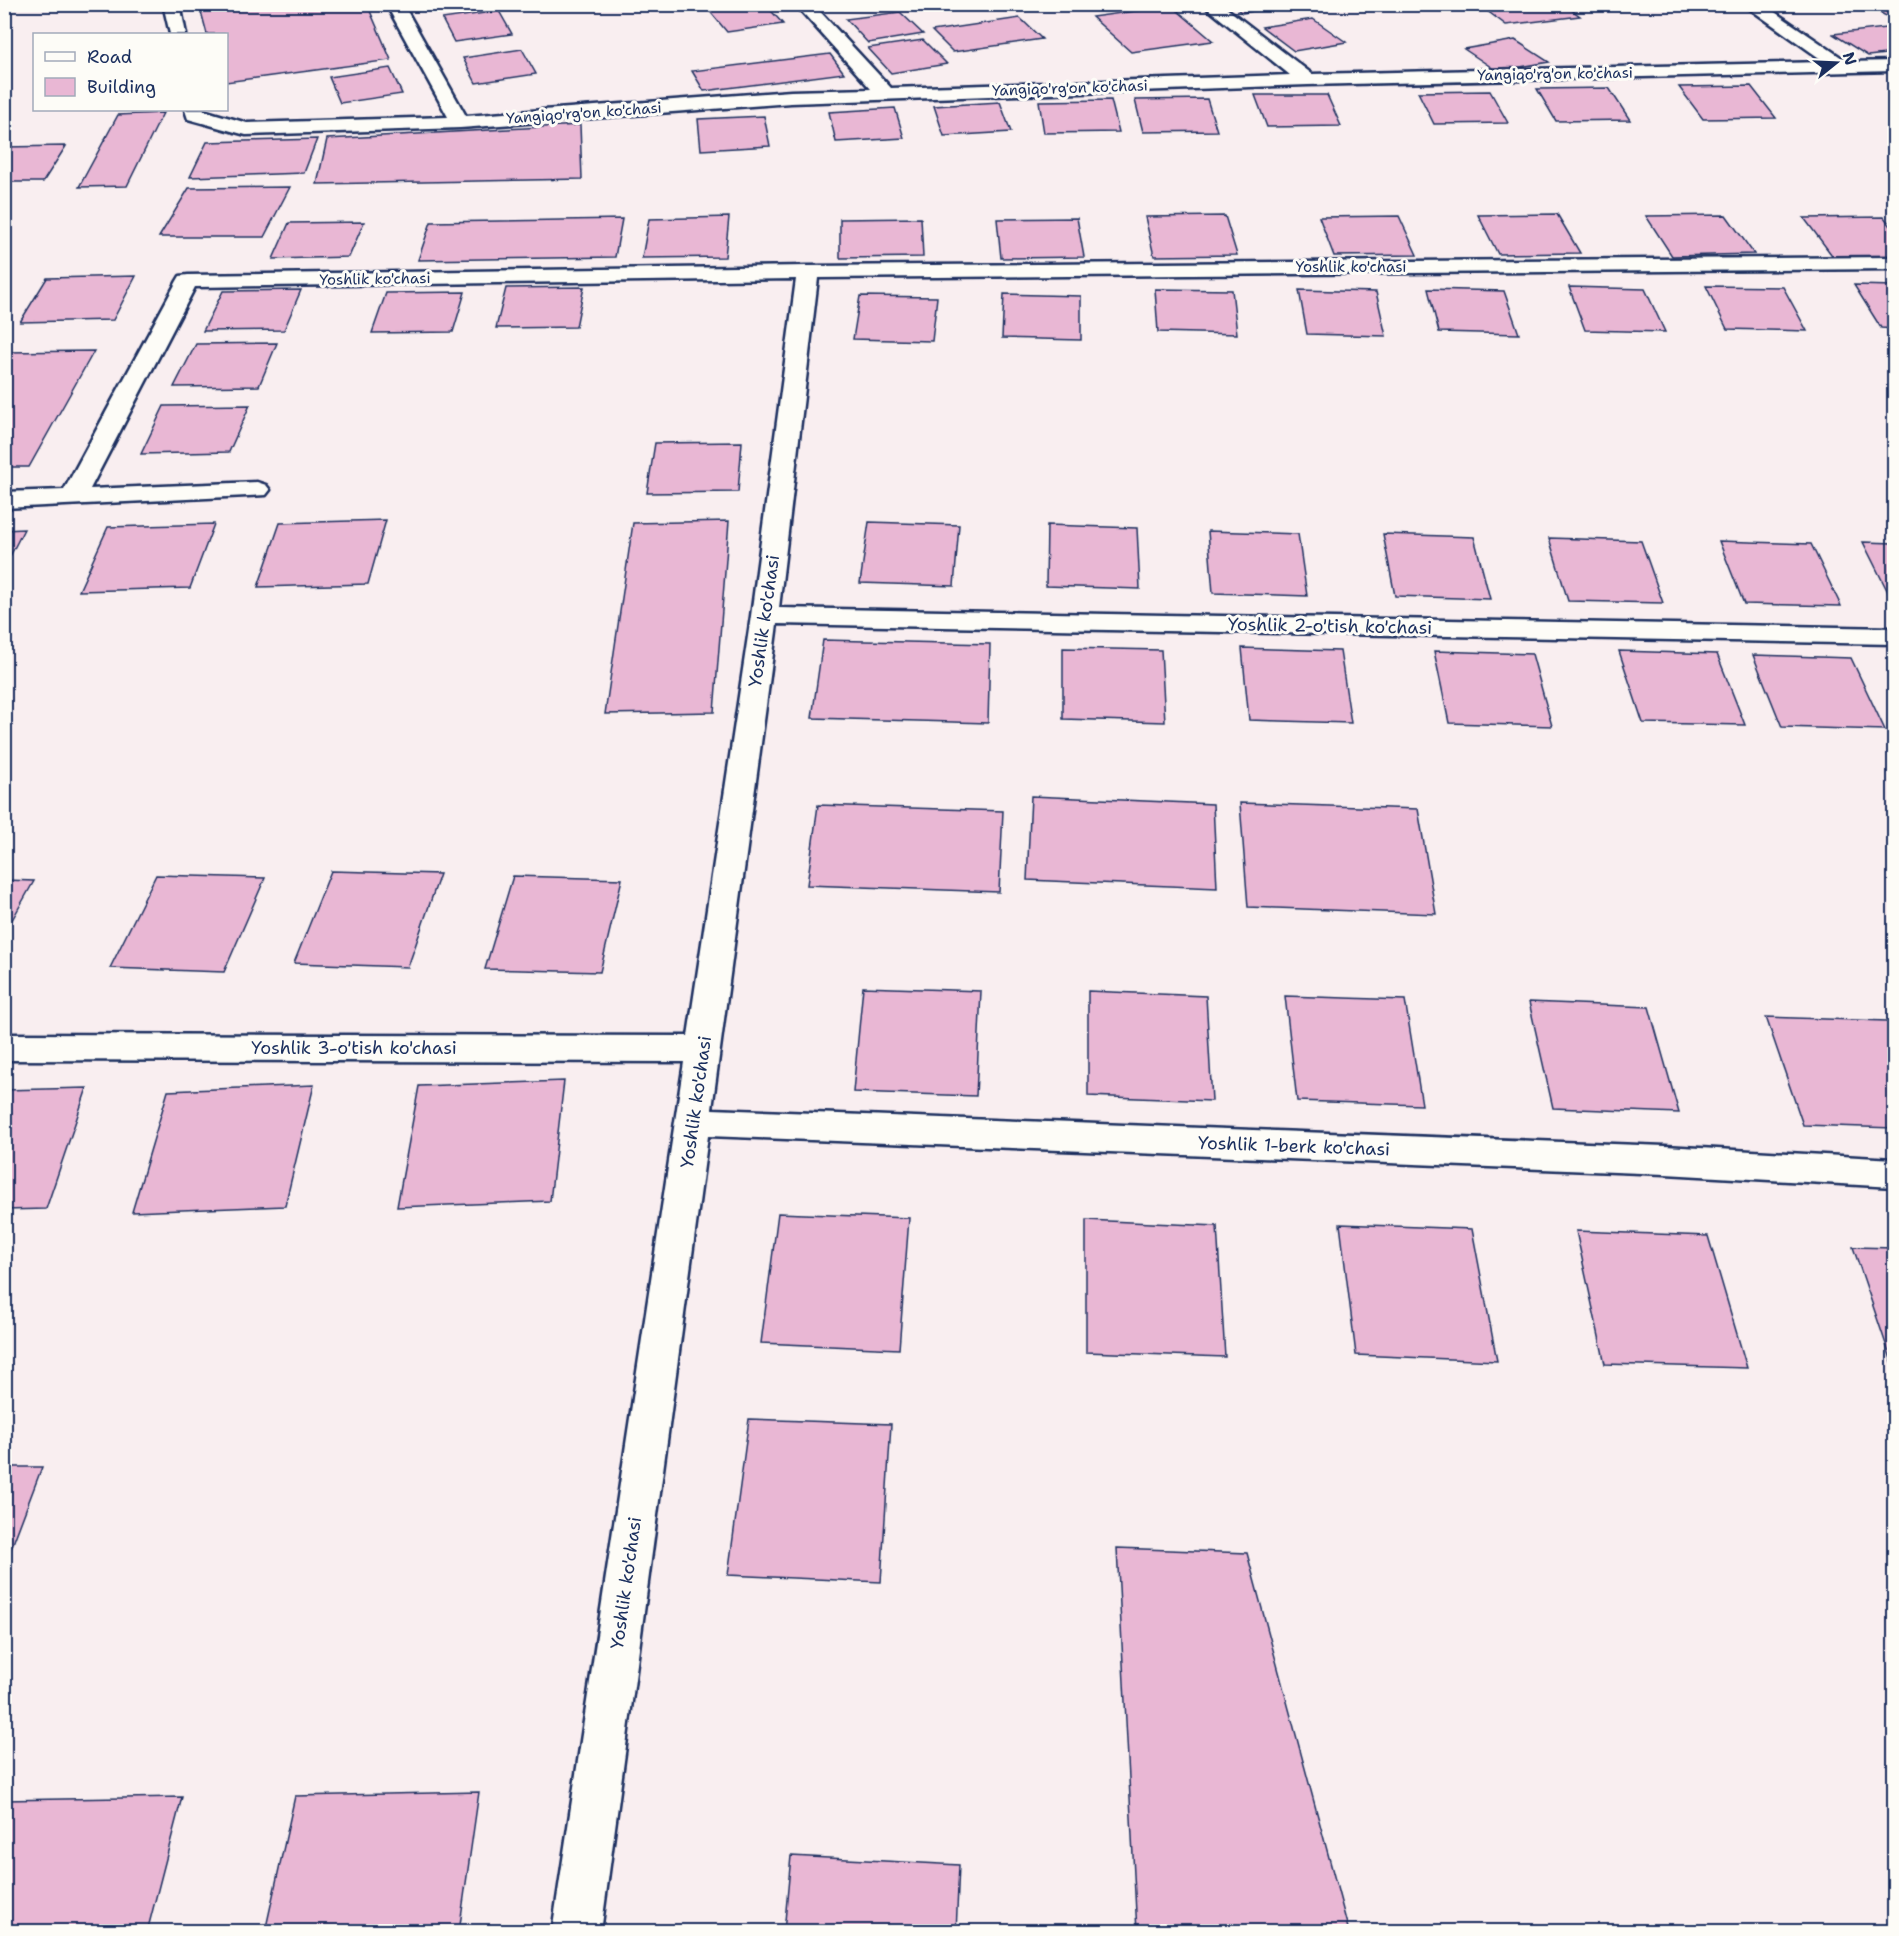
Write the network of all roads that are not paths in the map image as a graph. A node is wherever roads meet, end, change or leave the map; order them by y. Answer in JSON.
{"nodes":[{"id":1,"x":171,"y":4,"type":"edge"},
{"id":2,"x":394,"y":4,"type":"edge"},
{"id":3,"x":803,"y":4,"type":"edge"},
{"id":4,"x":1210,"y":4,"type":"edge"},
{"id":5,"x":1750,"y":4,"type":"edge"},
{"id":6,"x":178,"y":33,"type":"edge"},
{"id":7,"x":1894,"y":66,"type":"edge"},
{"id":8,"x":1844,"y":67,"type":"junction"},
{"id":9,"x":1308,"y":80,"type":"junction"},
{"id":10,"x":886,"y":94,"type":"junction"},
{"id":11,"x":194,"y":111,"type":"edge"},
{"id":12,"x":460,"y":122,"type":"junction"},
{"id":13,"x":1894,"y":263,"type":"edge"},
{"id":14,"x":808,"y":272,"type":"junction"},
{"id":15,"x":257,"y":490,"type":"dead end"},
{"id":16,"x":73,"y":497,"type":"junction"},
{"id":17,"x":4,"y":500,"type":"edge"},
{"id":18,"x":765,"y":616,"type":"junction"},
{"id":19,"x":1894,"y":636,"type":"edge"},
{"id":20,"x":4,"y":1047,"type":"edge"},
{"id":21,"x":704,"y":1049,"type":"junction"},
{"id":22,"x":694,"y":1122,"type":"junction"},
{"id":23,"x":1894,"y":1173,"type":"edge"},
{"id":24,"x":576,"y":1932,"type":"edge"}],
"edges":[{"from":1,"to":6,"type":"street"},
{"from":2,"to":12,"type":"street"},
{"from":3,"to":10,"type":"street"},
{"from":4,"to":9,"type":"street"},
{"from":5,"to":8,"type":"street"},
{"from":7,"to":8,"type":"street","name":"Yangiqo'rg'on ko'chasi"},
{"from":8,"to":9,"type":"street","name":"Yangiqo'rg'on ko'chasi"},
{"from":9,"to":10,"type":"street","name":"Yangiqo'rg'on ko'chasi"},
{"from":10,"to":12,"type":"street","name":"Yangiqo'rg'on ko'chasi"},
{"from":11,"to":12,"type":"street","name":"Yangiqo'rg'on ko'chasi"},
{"from":13,"to":14,"type":"street","name":"Yoshlik ko'chasi"},
{"from":14,"to":16,"type":"street","name":"Yoshlik ko'chasi"},
{"from":14,"to":18,"type":"street","name":"Yoshlik ko'chasi"},
{"from":15,"to":16,"type":"street"},
{"from":16,"to":17,"type":"street"},
{"from":18,"to":19,"type":"street","name":"Yoshlik 2-o'tish ko'chasi"},
{"from":18,"to":21,"type":"street","name":"Yoshlik ko'chasi"},
{"from":20,"to":21,"type":"street","name":"Yoshlik 3-o'tish ko'chasi"},
{"from":21,"to":22,"type":"street","name":"Yoshlik ko'chasi"},
{"from":22,"to":23,"type":"street","name":"Yoshlik 1-berk ko'chasi"},
{"from":22,"to":24,"type":"street","name":"Yoshlik ko'chasi"}]}
